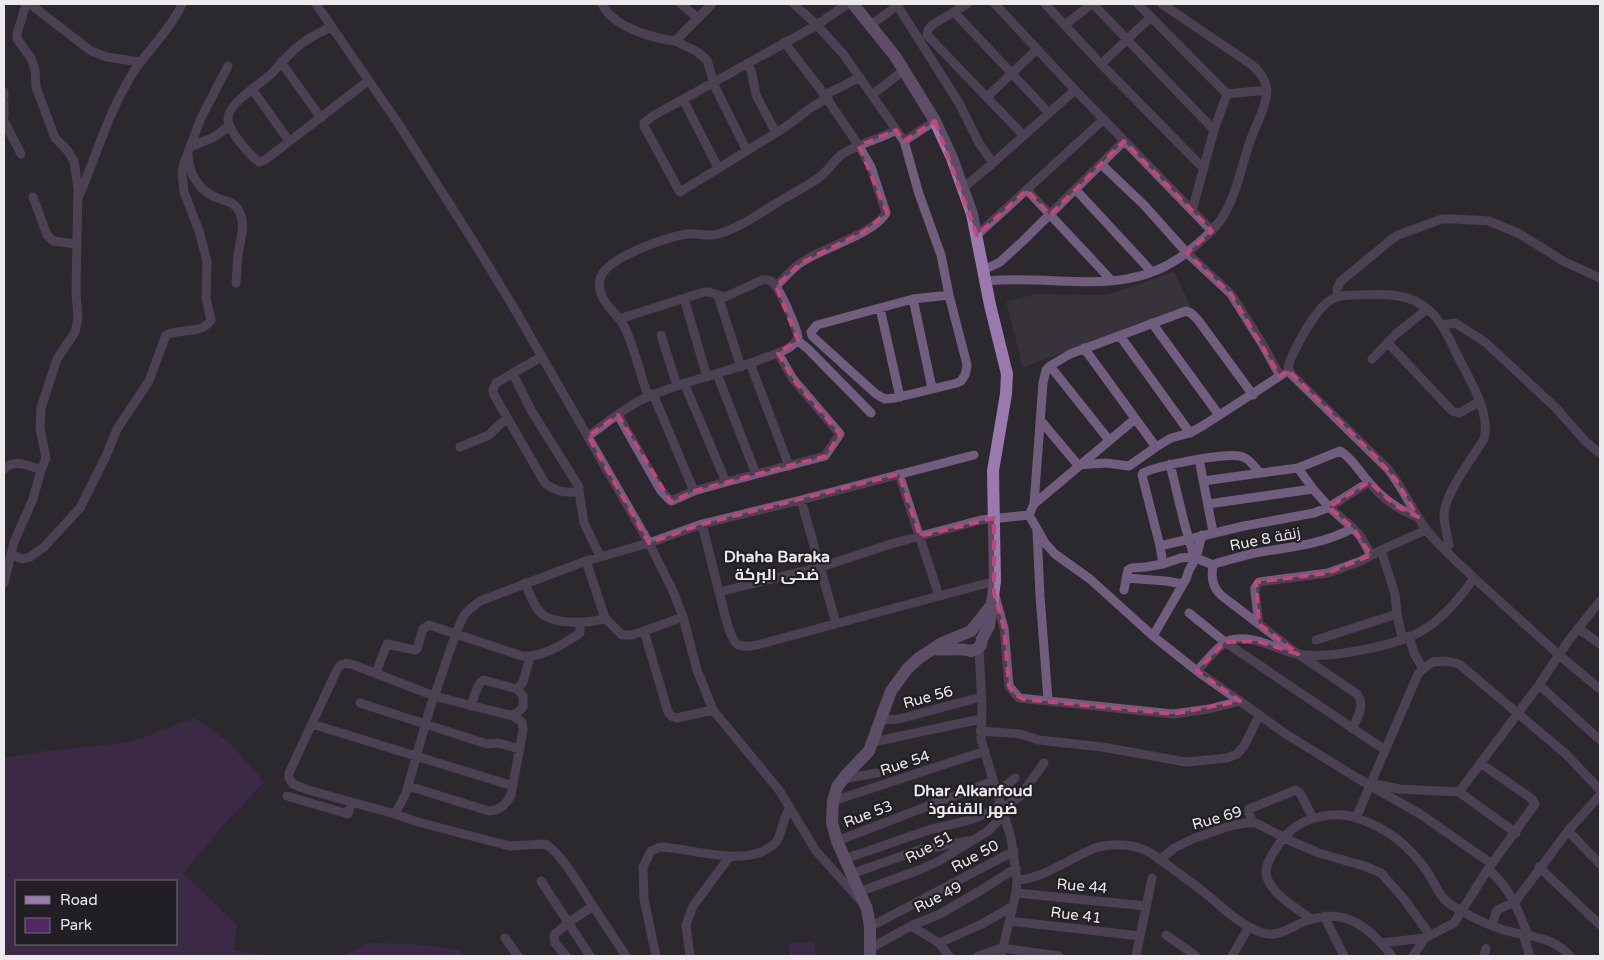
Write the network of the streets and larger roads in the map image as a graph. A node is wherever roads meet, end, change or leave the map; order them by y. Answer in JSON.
{"nodes":[{"id":1,"x":26,"y":4,"type":"edge"},
{"id":2,"x":30,"y":4,"type":"edge"},
{"id":3,"x":182,"y":4,"type":"edge"},
{"id":4,"x":316,"y":4,"type":"edge"},
{"id":5,"x":602,"y":4,"type":"edge"},
{"id":6,"x":681,"y":4,"type":"edge"},
{"id":7,"x":712,"y":4,"type":"edge"},
{"id":8,"x":794,"y":4,"type":"edge"},
{"id":9,"x":847,"y":4,"type":"edge"},
{"id":10,"x":853,"y":4,"type":"edge"},
{"id":11,"x":898,"y":4,"type":"edge"},
{"id":12,"x":967,"y":4,"type":"edge"},
{"id":13,"x":995,"y":4,"type":"edge"},
{"id":14,"x":1046,"y":4,"type":"edge"},
{"id":15,"x":1092,"y":4,"type":"edge"},
{"id":16,"x":1138,"y":4,"type":"edge"},
{"id":17,"x":1162,"y":4,"type":"edge"},
{"id":18,"x":954,"y":12,"type":"junction"},
{"id":19,"x":1151,"y":17,"type":"junction"},
{"id":20,"x":698,"y":18,"type":"junction"},
{"id":21,"x":817,"y":25,"type":"junction"},
{"id":22,"x":872,"y":25,"type":"junction"},
{"id":23,"x":1065,"y":25,"type":"junction"},
{"id":24,"x":331,"y":27,"type":"junction"},
{"id":25,"x":1128,"y":40,"type":"junction"},
{"id":26,"x":675,"y":41,"type":"junction"},
{"id":27,"x":784,"y":42,"type":"junction"},
{"id":28,"x":1037,"y":49,"type":"junction"},
{"id":29,"x":140,"y":62,"type":"junction"},
{"id":30,"x":281,"y":62,"type":"junction"},
{"id":31,"x":748,"y":63,"type":"junction"},
{"id":32,"x":1101,"y":64,"type":"junction"},
{"id":33,"x":228,"y":66,"type":"dead end"},
{"id":34,"x":904,"y":70,"type":"junction"},
{"id":35,"x":1011,"y":74,"type":"junction"},
{"id":36,"x":860,"y":77,"type":"junction"},
{"id":37,"x":368,"y":81,"type":"junction"},
{"id":38,"x":714,"y":82,"type":"junction"},
{"id":39,"x":252,"y":89,"type":"junction"},
{"id":40,"x":1075,"y":90,"type":"junction"},
{"id":41,"x":1267,"y":90,"type":"junction"},
{"id":42,"x":4,"y":92,"type":"edge"},
{"id":43,"x":872,"y":94,"type":"junction"},
{"id":44,"x":1227,"y":94,"type":"junction"},
{"id":45,"x":987,"y":96,"type":"junction"},
{"id":46,"x":4,"y":97,"type":"edge"},
{"id":47,"x":826,"y":97,"type":"junction"},
{"id":48,"x":682,"y":99,"type":"junction"},
{"id":49,"x":4,"y":104,"type":"edge"},
{"id":50,"x":1049,"y":113,"type":"junction"},
{"id":51,"x":4,"y":116,"type":"edge"},
{"id":52,"x":321,"y":118,"type":"junction"},
{"id":53,"x":1104,"y":119,"type":"junction"},
{"id":54,"x":4,"y":121,"type":"edge"},
{"id":55,"x":935,"y":121,"type":"junction"},
{"id":56,"x":229,"y":126,"type":"junction"},
{"id":57,"x":896,"y":130,"type":"junction"},
{"id":58,"x":1214,"y":130,"type":"junction"},
{"id":59,"x":776,"y":133,"type":"junction"},
{"id":60,"x":1024,"y":135,"type":"junction"},
{"id":61,"x":904,"y":141,"type":"junction"},
{"id":62,"x":1124,"y":141,"type":"junction"},
{"id":63,"x":290,"y":142,"type":"junction"},
{"id":64,"x":859,"y":146,"type":"junction"},
{"id":65,"x":189,"y":149,"type":"junction"},
{"id":66,"x":747,"y":151,"type":"junction"},
{"id":67,"x":21,"y":154,"type":"dead end"},
{"id":68,"x":993,"y":163,"type":"junction"},
{"id":69,"x":1101,"y":164,"type":"junction"},
{"id":70,"x":718,"y":168,"type":"junction"},
{"id":71,"x":1204,"y":169,"type":"junction"},
{"id":72,"x":963,"y":188,"type":"junction"},
{"id":73,"x":1027,"y":190,"type":"junction"},
{"id":74,"x":1076,"y":190,"type":"junction"},
{"id":75,"x":33,"y":197,"type":"dead end"},
{"id":76,"x":78,"y":199,"type":"junction"},
{"id":77,"x":1192,"y":211,"type":"junction"},
{"id":78,"x":1050,"y":215,"type":"junction"},
{"id":79,"x":1212,"y":231,"type":"junction"},
{"id":80,"x":977,"y":235,"type":"junction"},
{"id":81,"x":76,"y":244,"type":"junction"},
{"id":82,"x":1187,"y":253,"type":"junction"},
{"id":83,"x":1152,"y":272,"type":"junction"},
{"id":84,"x":985,"y":275,"type":"junction"},
{"id":85,"x":1600,"y":278,"type":"edge"},
{"id":86,"x":1112,"y":281,"type":"junction"},
{"id":87,"x":236,"y":283,"type":"dead end"},
{"id":88,"x":776,"y":286,"type":"junction"},
{"id":89,"x":948,"y":295,"type":"junction"},
{"id":90,"x":718,"y":296,"type":"junction"},
{"id":91,"x":1337,"y":297,"type":"junction"},
{"id":92,"x":684,"y":298,"type":"junction"},
{"id":93,"x":913,"y":298,"type":"junction"},
{"id":94,"x":880,"y":308,"type":"junction"},
{"id":95,"x":1427,"y":309,"type":"junction"},
{"id":96,"x":618,"y":319,"type":"junction"},
{"id":97,"x":1152,"y":323,"type":"junction"},
{"id":98,"x":1441,"y":325,"type":"junction"},
{"id":99,"x":661,"y":334,"type":"dead end"},
{"id":100,"x":1120,"y":336,"type":"junction"},
{"id":101,"x":797,"y":340,"type":"junction"},
{"id":102,"x":1388,"y":343,"type":"junction"},
{"id":103,"x":1084,"y":348,"type":"junction"},
{"id":104,"x":778,"y":353,"type":"junction"},
{"id":105,"x":541,"y":357,"type":"junction"},
{"id":106,"x":1372,"y":359,"type":"dead end"},
{"id":107,"x":750,"y":363,"type":"junction"},
{"id":108,"x":1050,"y":366,"type":"junction"},
{"id":109,"x":740,"y":367,"type":"junction"},
{"id":110,"x":1288,"y":370,"type":"junction"},
{"id":111,"x":513,"y":374,"type":"junction"},
{"id":112,"x":717,"y":374,"type":"junction"},
{"id":113,"x":707,"y":376,"type":"junction"},
{"id":114,"x":1280,"y":376,"type":"junction"},
{"id":115,"x":680,"y":385,"type":"junction"},
{"id":116,"x":932,"y":388,"type":"junction"},
{"id":117,"x":650,"y":395,"type":"junction"},
{"id":118,"x":1253,"y":395,"type":"junction"},
{"id":119,"x":900,"y":397,"type":"junction"},
{"id":120,"x":1478,"y":402,"type":"junction"},
{"id":121,"x":871,"y":413,"type":"dead end"},
{"id":122,"x":618,"y":415,"type":"junction"},
{"id":123,"x":1219,"y":415,"type":"junction"},
{"id":124,"x":1135,"y":418,"type":"junction"},
{"id":125,"x":508,"y":420,"type":"junction"},
{"id":126,"x":1041,"y":420,"type":"junction"},
{"id":127,"x":1190,"y":433,"type":"junction"},
{"id":128,"x":588,"y":436,"type":"junction"},
{"id":129,"x":1109,"y":440,"type":"junction"},
{"id":130,"x":460,"y":447,"type":"dead end"},
{"id":131,"x":1156,"y":447,"type":"junction"},
{"id":132,"x":1600,"y":453,"type":"edge"},
{"id":133,"x":974,"y":455,"type":"dead end"},
{"id":134,"x":1199,"y":459,"type":"junction"},
{"id":135,"x":1170,"y":464,"type":"junction"},
{"id":136,"x":1078,"y":465,"type":"junction"},
{"id":137,"x":789,"y":466,"type":"junction"},
{"id":138,"x":1298,"y":468,"type":"junction"},
{"id":139,"x":4,"y":469,"type":"edge"},
{"id":140,"x":41,"y":470,"type":"junction"},
{"id":141,"x":1260,"y":473,"type":"junction"},
{"id":142,"x":756,"y":474,"type":"junction"},
{"id":143,"x":898,"y":474,"type":"junction"},
{"id":144,"x":1203,"y":481,"type":"junction"},
{"id":145,"x":726,"y":482,"type":"junction"},
{"id":146,"x":1369,"y":482,"type":"junction"},
{"id":147,"x":1312,"y":489,"type":"junction"},
{"id":148,"x":579,"y":491,"type":"junction"},
{"id":149,"x":694,"y":491,"type":"junction"},
{"id":150,"x":801,"y":500,"type":"junction"},
{"id":151,"x":1034,"y":504,"type":"junction"},
{"id":152,"x":1208,"y":504,"type":"junction"},
{"id":153,"x":1329,"y":507,"type":"junction"},
{"id":154,"x":1029,"y":515,"type":"junction"},
{"id":155,"x":1418,"y":516,"type":"junction"},
{"id":156,"x":994,"y":518,"type":"junction"},
{"id":157,"x":702,"y":524,"type":"junction"},
{"id":158,"x":1037,"y":528,"type":"junction"},
{"id":159,"x":1353,"y":528,"type":"junction"},
{"id":160,"x":1426,"y":530,"type":"junction"},
{"id":161,"x":1212,"y":532,"type":"junction"},
{"id":162,"x":1202,"y":535,"type":"junction"},
{"id":163,"x":920,"y":536,"type":"junction"},
{"id":164,"x":1188,"y":538,"type":"junction"},
{"id":165,"x":649,"y":543,"type":"junction"},
{"id":166,"x":1160,"y":546,"type":"junction"},
{"id":167,"x":1381,"y":550,"type":"junction"},
{"id":168,"x":1446,"y":550,"type":"junction"},
{"id":169,"x":11,"y":554,"type":"junction"},
{"id":170,"x":1371,"y":555,"type":"junction"},
{"id":171,"x":600,"y":556,"type":"junction"},
{"id":172,"x":1195,"y":558,"type":"junction"},
{"id":173,"x":586,"y":561,"type":"junction"},
{"id":174,"x":1163,"y":564,"type":"junction"},
{"id":175,"x":1213,"y":565,"type":"junction"},
{"id":176,"x":821,"y":567,"type":"junction"},
{"id":177,"x":1126,"y":578,"type":"junction"},
{"id":178,"x":1474,"y":578,"type":"junction"},
{"id":179,"x":4,"y":583,"type":"edge"},
{"id":180,"x":525,"y":583,"type":"junction"},
{"id":181,"x":1183,"y":584,"type":"junction"},
{"id":182,"x":994,"y":587,"type":"junction"},
{"id":183,"x":1124,"y":590,"type":"dead end"},
{"id":184,"x":719,"y":592,"type":"junction"},
{"id":185,"x":939,"y":596,"type":"junction"},
{"id":186,"x":1600,"y":602,"type":"edge"},
{"id":187,"x":1189,"y":613,"type":"dead end"},
{"id":188,"x":1397,"y":614,"type":"junction"},
{"id":189,"x":683,"y":617,"type":"junction"},
{"id":190,"x":605,"y":618,"type":"junction"},
{"id":191,"x":580,"y":623,"type":"junction"},
{"id":192,"x":836,"y":623,"type":"junction"},
{"id":193,"x":1259,"y":624,"type":"junction"},
{"id":194,"x":1579,"y":629,"type":"junction"},
{"id":195,"x":644,"y":631,"type":"junction"},
{"id":196,"x":456,"y":635,"type":"junction"},
{"id":197,"x":1153,"y":636,"type":"junction"},
{"id":198,"x":1406,"y":637,"type":"junction"},
{"id":199,"x":1316,"y":640,"type":"dead end"},
{"id":200,"x":972,"y":642,"type":"junction"},
{"id":201,"x":1225,"y":642,"type":"junction"},
{"id":202,"x":1600,"y":644,"type":"edge"},
{"id":203,"x":1298,"y":654,"type":"junction"},
{"id":204,"x":1559,"y":655,"type":"junction"},
{"id":205,"x":530,"y":657,"type":"junction"},
{"id":206,"x":1422,"y":669,"type":"junction"},
{"id":207,"x":1197,"y":672,"type":"junction"},
{"id":208,"x":376,"y":673,"type":"junction"},
{"id":209,"x":1539,"y":685,"type":"junction"},
{"id":210,"x":517,"y":689,"type":"junction"},
{"id":211,"x":1600,"y":689,"type":"edge"},
{"id":212,"x":434,"y":696,"type":"junction"},
{"id":213,"x":981,"y":697,"type":"junction"},
{"id":214,"x":1048,"y":700,"type":"junction"},
{"id":215,"x":1240,"y":701,"type":"junction"},
{"id":216,"x":360,"y":703,"type":"dead end"},
{"id":217,"x":471,"y":706,"type":"junction"},
{"id":218,"x":713,"y":710,"type":"junction"},
{"id":219,"x":1517,"y":713,"type":"junction"},
{"id":220,"x":508,"y":715,"type":"junction"},
{"id":221,"x":1259,"y":716,"type":"junction"},
{"id":222,"x":981,"y":719,"type":"junction"},
{"id":223,"x":880,"y":720,"type":"junction"},
{"id":224,"x":312,"y":724,"type":"junction"},
{"id":225,"x":426,"y":724,"type":"junction"},
{"id":226,"x":1352,"y":729,"type":"junction"},
{"id":227,"x":980,"y":731,"type":"junction"},
{"id":228,"x":1600,"y":740,"type":"edge"},
{"id":229,"x":873,"y":742,"type":"junction"},
{"id":230,"x":520,"y":749,"type":"junction"},
{"id":231,"x":1385,"y":750,"type":"junction"},
{"id":232,"x":985,"y":751,"type":"junction"},
{"id":233,"x":417,"y":757,"type":"junction"},
{"id":234,"x":1480,"y":762,"type":"junction"},
{"id":235,"x":1044,"y":763,"type":"dead end"},
{"id":236,"x":877,"y":773,"type":"dead end"},
{"id":237,"x":1015,"y":778,"type":"dead end"},
{"id":238,"x":842,"y":779,"type":"junction"},
{"id":239,"x":993,"y":781,"type":"junction"},
{"id":240,"x":1371,"y":784,"type":"junction"},
{"id":241,"x":408,"y":786,"type":"junction"},
{"id":242,"x":513,"y":786,"type":"junction"},
{"id":243,"x":1600,"y":790,"type":"edge"},
{"id":244,"x":1459,"y":792,"type":"junction"},
{"id":245,"x":997,"y":793,"type":"junction"},
{"id":246,"x":1600,"y":795,"type":"edge"},
{"id":247,"x":287,"y":796,"type":"dead end"},
{"id":248,"x":834,"y":801,"type":"junction"},
{"id":249,"x":351,"y":803,"type":"junction"},
{"id":250,"x":790,"y":807,"type":"junction"},
{"id":251,"x":1002,"y":809,"type":"junction"},
{"id":252,"x":395,"y":814,"type":"junction"},
{"id":253,"x":1313,"y":818,"type":"junction"},
{"id":254,"x":1356,"y":818,"type":"junction"},
{"id":255,"x":1253,"y":823,"type":"junction"},
{"id":256,"x":1568,"y":831,"type":"junction"},
{"id":257,"x":1516,"y":833,"type":"junction"},
{"id":258,"x":1284,"y":837,"type":"junction"},
{"id":259,"x":837,"y":841,"type":"junction"},
{"id":260,"x":970,"y":841,"type":"junction"},
{"id":261,"x":1014,"y":851,"type":"junction"},
{"id":262,"x":730,"y":856,"type":"junction"},
{"id":263,"x":844,"y":858,"type":"junction"},
{"id":264,"x":1160,"y":860,"type":"junction"},
{"id":265,"x":1600,"y":864,"type":"edge"},
{"id":266,"x":1490,"y":867,"type":"junction"},
{"id":267,"x":1539,"y":867,"type":"junction"},
{"id":268,"x":1016,"y":868,"type":"junction"},
{"id":269,"x":851,"y":874,"type":"junction"},
{"id":270,"x":1152,"y":878,"type":"dead end"},
{"id":271,"x":1017,"y":880,"type":"junction"},
{"id":272,"x":540,"y":881,"type":"dead end"},
{"id":273,"x":859,"y":892,"type":"junction"},
{"id":274,"x":1016,"y":894,"type":"junction"},
{"id":275,"x":1515,"y":902,"type":"junction"},
{"id":276,"x":593,"y":906,"type":"junction"},
{"id":277,"x":1013,"y":906,"type":"junction"},
{"id":278,"x":1146,"y":906,"type":"junction"},
{"id":279,"x":867,"y":909,"type":"junction"},
{"id":280,"x":1461,"y":910,"type":"junction"},
{"id":281,"x":1324,"y":916,"type":"junction"},
{"id":282,"x":1311,"y":919,"type":"junction"},
{"id":283,"x":1010,"y":920,"type":"junction"},
{"id":284,"x":568,"y":923,"type":"junction"},
{"id":285,"x":1600,"y":924,"type":"edge"},
{"id":286,"x":911,"y":926,"type":"junction"},
{"id":287,"x":1249,"y":926,"type":"junction"},
{"id":288,"x":1492,"y":926,"type":"junction"},
{"id":289,"x":870,"y":927,"type":"junction"},
{"id":290,"x":1166,"y":935,"type":"dead end"},
{"id":291,"x":1525,"y":935,"type":"junction"},
{"id":292,"x":1140,"y":936,"type":"junction"},
{"id":293,"x":1427,"y":936,"type":"junction"},
{"id":294,"x":505,"y":938,"type":"dead end"},
{"id":295,"x":939,"y":943,"type":"junction"},
{"id":296,"x":1381,"y":943,"type":"junction"},
{"id":297,"x":871,"y":952,"type":"edge"},
{"id":298,"x":1002,"y":952,"type":"edge"},
{"id":299,"x":1343,"y":955,"type":"edge"},
{"id":300,"x":518,"y":956,"type":"edge"},
{"id":301,"x":566,"y":956,"type":"edge"},
{"id":302,"x":590,"y":956,"type":"edge"},
{"id":303,"x":626,"y":956,"type":"edge"},
{"id":304,"x":656,"y":956,"type":"edge"},
{"id":305,"x":690,"y":956,"type":"edge"},
{"id":306,"x":949,"y":956,"type":"edge"},
{"id":307,"x":978,"y":956,"type":"edge"},
{"id":308,"x":1059,"y":956,"type":"edge"},
{"id":309,"x":1136,"y":956,"type":"edge"},
{"id":310,"x":1196,"y":956,"type":"edge"},
{"id":311,"x":1232,"y":956,"type":"edge"},
{"id":312,"x":1392,"y":956,"type":"edge"},
{"id":313,"x":1412,"y":956,"type":"edge"},
{"id":314,"x":1530,"y":956,"type":"edge"},
{"id":315,"x":1570,"y":956,"type":"edge"}],
"edges":[{"from":1,"to":76,"type":"street"},
{"from":2,"to":29,"type":"street"},
{"from":3,"to":29,"type":"street"},
{"from":4,"to":24,"type":"street"},
{"from":5,"to":26,"type":"street"},
{"from":6,"to":20,"type":"street"},
{"from":7,"to":20,"type":"street"},
{"from":8,"to":21,"type":"street"},
{"from":9,"to":21,"type":"street"},
{"from":10,"to":22,"type":"street"},
{"from":11,"to":22,"type":"street"},
{"from":11,"to":68,"type":"street"},
{"from":12,"to":18,"type":"street"},
{"from":13,"to":28,"type":"street"},
{"from":14,"to":23,"type":"street"},
{"from":15,"to":23,"type":"street"},
{"from":15,"to":25,"type":"street"},
{"from":16,"to":19,"type":"street"},
{"from":17,"to":41,"type":"street"},
{"from":18,"to":35,"type":"street"},
{"from":18,"to":45,"type":"street"},
{"from":19,"to":25,"type":"street"},
{"from":19,"to":44,"type":"street"},
{"from":20,"to":26,"type":"street"},
{"from":21,"to":27,"type":"street"},
{"from":21,"to":36,"type":"street"},
{"from":22,"to":34,"type":"street"},
{"from":23,"to":32,"type":"street"},
{"from":24,"to":30,"type":"street"},
{"from":24,"to":37,"type":"street"},
{"from":25,"to":32,"type":"street"},
{"from":25,"to":58,"type":"street"},
{"from":26,"to":38,"type":"street"},
{"from":27,"to":31,"type":"street"},
{"from":27,"to":47,"type":"street"},
{"from":28,"to":35,"type":"street"},
{"from":28,"to":40,"type":"street"},
{"from":29,"to":76,"type":"street"},
{"from":30,"to":39,"type":"street"},
{"from":30,"to":52,"type":"street"},
{"from":31,"to":38,"type":"street"},
{"from":31,"to":59,"type":"street"},
{"from":32,"to":71,"type":"street"},
{"from":33,"to":65,"type":"street"},
{"from":34,"to":43,"type":"street"},
{"from":34,"to":55,"type":"street"},
{"from":35,"to":45,"type":"street"},
{"from":35,"to":50,"type":"street"},
{"from":36,"to":43,"type":"street"},
{"from":36,"to":47,"type":"street"},
{"from":37,"to":52,"type":"street"},
{"from":37,"to":105,"type":"street"},
{"from":38,"to":48,"type":"street"},
{"from":38,"to":66,"type":"street"},
{"from":39,"to":56,"type":"street"},
{"from":39,"to":63,"type":"street"},
{"from":40,"to":50,"type":"street"},
{"from":40,"to":53,"type":"street"},
{"from":41,"to":44,"type":"street"},
{"from":41,"to":79,"type":"street"},
{"from":42,"to":46,"type":"street"},
{"from":43,"to":57,"type":"street"},
{"from":44,"to":58,"type":"street"},
{"from":45,"to":60,"type":"street"},
{"from":47,"to":59,"type":"street"},
{"from":47,"to":64,"type":"street"},
{"from":48,"to":70,"type":"street"},
{"from":48,"to":70,"type":"street"},
{"from":49,"to":51,"type":"street"},
{"from":50,"to":60,"type":"street"},
{"from":52,"to":63,"type":"street"},
{"from":53,"to":62,"type":"street"},
{"from":53,"to":73,"type":"street"},
{"from":54,"to":67,"type":"street"},
{"from":55,"to":61,"type":"street"},
{"from":55,"to":72,"type":"street"},
{"from":56,"to":63,"type":"street"},
{"from":56,"to":65,"type":"street"},
{"from":57,"to":61,"type":"street"},
{"from":57,"to":64,"type":"street"},
{"from":58,"to":71,"type":"street"},
{"from":59,"to":66,"type":"street"},
{"from":60,"to":68,"type":"street"},
{"from":61,"to":89,"type":"street"},
{"from":62,"to":69,"type":"street"},
{"from":62,"to":77,"type":"street"},
{"from":64,"to":88,"type":"street"},
{"from":64,"to":96,"type":"street"},
{"from":65,"to":87,"type":"street"},
{"from":65,"to":169,"type":"street"},
{"from":66,"to":70,"type":"street"},
{"from":68,"to":72,"type":"street"},
{"from":69,"to":74,"type":"street"},
{"from":69,"to":82,"type":"street"},
{"from":71,"to":77,"type":"street"},
{"from":72,"to":80,"type":"street"},
{"from":73,"to":78,"type":"street"},
{"from":73,"to":80,"type":"street"},
{"from":74,"to":78,"type":"street"},
{"from":74,"to":83,"type":"street"},
{"from":75,"to":81,"type":"street"},
{"from":76,"to":81,"type":"street"},
{"from":77,"to":79,"type":"street"},
{"from":78,"to":84,"type":"street"},
{"from":78,"to":86,"type":"street"},
{"from":79,"to":82,"type":"street"},
{"from":80,"to":84,"type":"street"},
{"from":81,"to":140,"type":"street"},
{"from":82,"to":83,"type":"street"},
{"from":82,"to":114,"type":"street"},
{"from":83,"to":86,"type":"street"},
{"from":84,"to":86,"type":"street"},
{"from":84,"to":156,"type":"street"},
{"from":85,"to":91,"type":"street"},
{"from":88,"to":90,"type":"street"},
{"from":88,"to":101,"type":"street"},
{"from":89,"to":93,"type":"street"},
{"from":89,"to":116,"type":"street"},
{"from":90,"to":92,"type":"street"},
{"from":90,"to":109,"type":"street"},
{"from":91,"to":95,"type":"street"},
{"from":91,"to":110,"type":"street"},
{"from":92,"to":96,"type":"street"},
{"from":92,"to":113,"type":"street"},
{"from":93,"to":94,"type":"street"},
{"from":93,"to":116,"type":"street"},
{"from":94,"to":119,"type":"street"},
{"from":94,"to":119,"type":"street"},
{"from":95,"to":98,"type":"street"},
{"from":95,"to":102,"type":"street"},
{"from":96,"to":117,"type":"street"},
{"from":97,"to":100,"type":"street"},
{"from":97,"to":118,"type":"street"},
{"from":97,"to":123,"type":"street"},
{"from":98,"to":120,"type":"street"},
{"from":98,"to":132,"type":"street"},
{"from":99,"to":115,"type":"street"},
{"from":100,"to":103,"type":"street"},
{"from":100,"to":127,"type":"street"},
{"from":101,"to":104,"type":"street"},
{"from":101,"to":121,"type":"street"},
{"from":102,"to":106,"type":"street"},
{"from":102,"to":120,"type":"street"},
{"from":103,"to":108,"type":"street"},
{"from":103,"to":124,"type":"street"},
{"from":104,"to":107,"type":"street"},
{"from":104,"to":137,"type":"street"},
{"from":105,"to":111,"type":"street"},
{"from":105,"to":128,"type":"street"},
{"from":107,"to":109,"type":"street"},
{"from":107,"to":137,"type":"street"},
{"from":108,"to":126,"type":"street"},
{"from":108,"to":129,"type":"street"},
{"from":109,"to":112,"type":"street"},
{"from":110,"to":114,"type":"street"},
{"from":110,"to":155,"type":"street"},
{"from":111,"to":125,"type":"street"},
{"from":111,"to":148,"type":"street"},
{"from":112,"to":113,"type":"street"},
{"from":112,"to":142,"type":"street"},
{"from":113,"to":115,"type":"street"},
{"from":114,"to":118,"type":"street"},
{"from":115,"to":117,"type":"street"},
{"from":115,"to":145,"type":"street"},
{"from":116,"to":119,"type":"street"},
{"from":117,"to":122,"type":"street"},
{"from":117,"to":149,"type":"street"},
{"from":118,"to":123,"type":"street"},
{"from":120,"to":168,"type":"street"},
{"from":122,"to":128,"type":"street"},
{"from":122,"to":149,"type":"street"},
{"from":123,"to":127,"type":"street"},
{"from":124,"to":129,"type":"street"},
{"from":124,"to":131,"type":"street"},
{"from":125,"to":130,"type":"street"},
{"from":125,"to":148,"type":"street"},
{"from":126,"to":136,"type":"street"},
{"from":126,"to":151,"type":"street"},
{"from":127,"to":131,"type":"street"},
{"from":128,"to":165,"type":"street"},
{"from":129,"to":136,"type":"street"},
{"from":131,"to":136,"type":"street"},
{"from":133,"to":143,"type":"street"},
{"from":134,"to":135,"type":"street"},
{"from":134,"to":141,"type":"street"},
{"from":134,"to":144,"type":"street"},
{"from":135,"to":164,"type":"street"},
{"from":135,"to":166,"type":"street"},
{"from":136,"to":151,"type":"street"},
{"from":137,"to":142,"type":"street"},
{"from":138,"to":141,"type":"street"},
{"from":138,"to":146,"type":"street"},
{"from":138,"to":147,"type":"street"},
{"from":139,"to":140,"type":"street"},
{"from":140,"to":169,"type":"street"},
{"from":141,"to":144,"type":"street"},
{"from":142,"to":145,"type":"street"},
{"from":143,"to":150,"type":"street"},
{"from":143,"to":163,"type":"street"},
{"from":144,"to":152,"type":"street"},
{"from":145,"to":149,"type":"street"},
{"from":146,"to":153,"type":"street"},
{"from":146,"to":155,"type":"street"},
{"from":147,"to":152,"type":"street"},
{"from":147,"to":153,"type":"street"},
{"from":148,"to":171,"type":"street"},
{"from":150,"to":157,"type":"street"},
{"from":150,"to":176,"type":"street"},
{"from":151,"to":154,"type":"street"},
{"from":152,"to":161,"type":"street"},
{"from":153,"to":159,"type":"street"},
{"from":153,"to":161,"type":"street"},
{"from":154,"to":156,"type":"street"},
{"from":154,"to":158,"type":"street"},
{"from":155,"to":160,"type":"street"},
{"from":156,"to":163,"type":"street"},
{"from":156,"to":182,"type":"street"},
{"from":157,"to":165,"type":"street"},
{"from":157,"to":184,"type":"street"},
{"from":158,"to":197,"type":"street"},
{"from":158,"to":214,"type":"street"},
{"from":159,"to":170,"type":"street"},
{"from":159,"to":175,"type":"street","name":"Rue 8 زنقة"},
{"from":160,"to":167,"type":"street"},
{"from":160,"to":168,"type":"street"},
{"from":161,"to":162,"type":"street"},
{"from":162,"to":164,"type":"street"},
{"from":162,"to":172,"type":"street"},
{"from":163,"to":176,"type":"street"},
{"from":163,"to":185,"type":"street"},
{"from":164,"to":166,"type":"street"},
{"from":164,"to":172,"type":"street"},
{"from":165,"to":171,"type":"street"},
{"from":165,"to":189,"type":"street"},
{"from":166,"to":174,"type":"street"},
{"from":167,"to":170,"type":"street"},
{"from":167,"to":188,"type":"street"},
{"from":168,"to":178,"type":"street"},
{"from":169,"to":179,"type":"street"},
{"from":170,"to":193,"type":"street"},
{"from":171,"to":173,"type":"street"},
{"from":172,"to":174,"type":"street"},
{"from":172,"to":175,"type":"street"},
{"from":172,"to":181,"type":"street"},
{"from":173,"to":180,"type":"street"},
{"from":173,"to":190,"type":"street"},
{"from":174,"to":177,"type":"street"},
{"from":175,"to":193,"type":"street","name":"Rue 8 زنقة"},
{"from":176,"to":184,"type":"street"},
{"from":176,"to":192,"type":"street"},
{"from":177,"to":181,"type":"street"},
{"from":177,"to":183,"type":"street"},
{"from":178,"to":198,"type":"street"},
{"from":178,"to":204,"type":"street"},
{"from":180,"to":191,"type":"street"},
{"from":180,"to":196,"type":"street"},
{"from":181,"to":197,"type":"street"},
{"from":182,"to":185,"type":"street"},
{"from":182,"to":200,"type":"street"},
{"from":182,"to":214,"type":"street"},
{"from":184,"to":192,"type":"street"},
{"from":185,"to":192,"type":"street"},
{"from":186,"to":194,"type":"street"},
{"from":187,"to":201,"type":"street"},
{"from":188,"to":198,"type":"street"},
{"from":188,"to":199,"type":"street"},
{"from":189,"to":195,"type":"street"},
{"from":189,"to":218,"type":"street"},
{"from":190,"to":191,"type":"street"},
{"from":190,"to":195,"type":"street"},
{"from":191,"to":205,"type":"street"},
{"from":193,"to":203,"type":"street"},
{"from":194,"to":202,"type":"street"},
{"from":194,"to":204,"type":"street"},
{"from":195,"to":218,"type":"street"},
{"from":196,"to":205,"type":"street"},
{"from":196,"to":208,"type":"street"},
{"from":196,"to":212,"type":"street"},
{"from":197,"to":207,"type":"street"},
{"from":198,"to":203,"type":"street"},
{"from":198,"to":206,"type":"street"},
{"from":200,"to":213,"type":"street"},
{"from":200,"to":223,"type":"street"},
{"from":201,"to":203,"type":"street"},
{"from":201,"to":207,"type":"street"},
{"from":201,"to":226,"type":"street"},
{"from":203,"to":226,"type":"street"},
{"from":204,"to":209,"type":"street"},
{"from":204,"to":211,"type":"street"},
{"from":205,"to":210,"type":"street"},
{"from":206,"to":219,"type":"street"},
{"from":206,"to":231,"type":"street"},
{"from":207,"to":215,"type":"street"},
{"from":208,"to":212,"type":"street"},
{"from":208,"to":224,"type":"street"},
{"from":209,"to":219,"type":"street"},
{"from":209,"to":228,"type":"street"},
{"from":210,"to":217,"type":"street"},
{"from":210,"to":220,"type":"street"},
{"from":212,"to":217,"type":"street"},
{"from":212,"to":225,"type":"street"},
{"from":213,"to":222,"type":"street"},
{"from":213,"to":223,"type":"street","name":"Rue 56"},
{"from":214,"to":215,"type":"street"},
{"from":215,"to":221,"type":"street"},
{"from":216,"to":225,"type":"street"},
{"from":217,"to":220,"type":"street"},
{"from":218,"to":250,"type":"street"},
{"from":219,"to":234,"type":"street"},
{"from":219,"to":243,"type":"street"},
{"from":220,"to":230,"type":"street"},
{"from":221,"to":227,"type":"street"},
{"from":221,"to":240,"type":"street"},
{"from":222,"to":227,"type":"street"},
{"from":222,"to":229,"type":"street"},
{"from":223,"to":229,"type":"street"},
{"from":224,"to":233,"type":"street"},
{"from":224,"to":249,"type":"street"},
{"from":225,"to":230,"type":"street"},
{"from":225,"to":233,"type":"street"},
{"from":226,"to":231,"type":"street"},
{"from":227,"to":232,"type":"street"},
{"from":229,"to":238,"type":"street"},
{"from":230,"to":242,"type":"street"},
{"from":231,"to":240,"type":"street"},
{"from":232,"to":239,"type":"street"},
{"from":232,"to":248,"type":"street","name":"Rue 54"},
{"from":233,"to":241,"type":"street"},
{"from":233,"to":242,"type":"street"},
{"from":234,"to":244,"type":"street"},
{"from":234,"to":257,"type":"street"},
{"from":235,"to":251,"type":"street"},
{"from":236,"to":238,"type":"street"},
{"from":237,"to":245,"type":"street"},
{"from":238,"to":248,"type":"street"},
{"from":239,"to":245,"type":"street"},
{"from":239,"to":259,"type":"street","name":"Rue 53"},
{"from":240,"to":244,"type":"street"},
{"from":240,"to":254,"type":"street"},
{"from":240,"to":266,"type":"street"},
{"from":241,"to":242,"type":"street"},
{"from":241,"to":252,"type":"street"},
{"from":244,"to":257,"type":"street"},
{"from":245,"to":251,"type":"street"},
{"from":246,"to":256,"type":"street"},
{"from":247,"to":249,"type":"street"},
{"from":248,"to":259,"type":"street"},
{"from":249,"to":252,"type":"street"},
{"from":250,"to":262,"type":"street"},
{"from":250,"to":279,"type":"street"},
{"from":251,"to":260,"type":"street","name":"Rue 51"},
{"from":251,"to":261,"type":"street"},
{"from":251,"to":263,"type":"street"},
{"from":252,"to":276,"type":"street"},
{"from":253,"to":254,"type":"street"},
{"from":253,"to":255,"type":"street"},
{"from":253,"to":258,"type":"street"},
{"from":254,"to":280,"type":"street"},
{"from":255,"to":258,"type":"street","name":"Rue 69"},
{"from":255,"to":264,"type":"street","name":"Rue 69"},
{"from":256,"to":265,"type":"street"},
{"from":256,"to":267,"type":"street"},
{"from":257,"to":266,"type":"street"},
{"from":258,"to":282,"type":"street"},
{"from":258,"to":293,"type":"street","name":"Rue 69"},
{"from":259,"to":263,"type":"street"},
{"from":260,"to":269,"type":"street"},
{"from":260,"to":273,"type":"street","name":"Rue 51"},
{"from":261,"to":268,"type":"street"},
{"from":261,"to":289,"type":"street","name":"Rue 50"},
{"from":262,"to":304,"type":"street"},
{"from":262,"to":305,"type":"street"},
{"from":263,"to":269,"type":"street"},
{"from":264,"to":271,"type":"street"},
{"from":264,"to":287,"type":"street"},
{"from":266,"to":275,"type":"street"},
{"from":266,"to":280,"type":"street"},
{"from":267,"to":275,"type":"street"},
{"from":267,"to":285,"type":"street"},
{"from":268,"to":271,"type":"street"},
{"from":268,"to":286,"type":"street","name":"Rue 49"},
{"from":269,"to":273,"type":"street"},
{"from":270,"to":278,"type":"street"},
{"from":271,"to":274,"type":"street"},
{"from":272,"to":284,"type":"street"},
{"from":273,"to":279,"type":"street"},
{"from":274,"to":277,"type":"street"},
{"from":274,"to":278,"type":"street","name":"Rue 44"},
{"from":275,"to":288,"type":"street"},
{"from":275,"to":291,"type":"street"},
{"from":276,"to":284,"type":"street"},
{"from":276,"to":303,"type":"street"},
{"from":277,"to":283,"type":"street"},
{"from":277,"to":295,"type":"street"},
{"from":278,"to":292,"type":"street"},
{"from":279,"to":289,"type":"street"},
{"from":280,"to":288,"type":"street"},
{"from":280,"to":293,"type":"street"},
{"from":281,"to":282,"type":"street"},
{"from":281,"to":296,"type":"street"},
{"from":281,"to":299,"type":"street"},
{"from":282,"to":287,"type":"street"},
{"from":283,"to":292,"type":"street","name":"Rue 41"},
{"from":283,"to":298,"type":"street"},
{"from":284,"to":301,"type":"street"},
{"from":284,"to":302,"type":"street"},
{"from":286,"to":295,"type":"street"},
{"from":286,"to":297,"type":"street","name":"Rue 49"},
{"from":287,"to":311,"type":"street"},
{"from":288,"to":291,"type":"street"},
{"from":289,"to":297,"type":"street"},
{"from":290,"to":310,"type":"street"},
{"from":291,"to":314,"type":"street"},
{"from":291,"to":315,"type":"street"},
{"from":292,"to":309,"type":"street"},
{"from":293,"to":296,"type":"street"},
{"from":293,"to":313,"type":"street"},
{"from":294,"to":300,"type":"street"},
{"from":295,"to":306,"type":"street"},
{"from":296,"to":312,"type":"street"},
{"from":298,"to":307,"type":"street"},
{"from":298,"to":308,"type":"street"}]}
